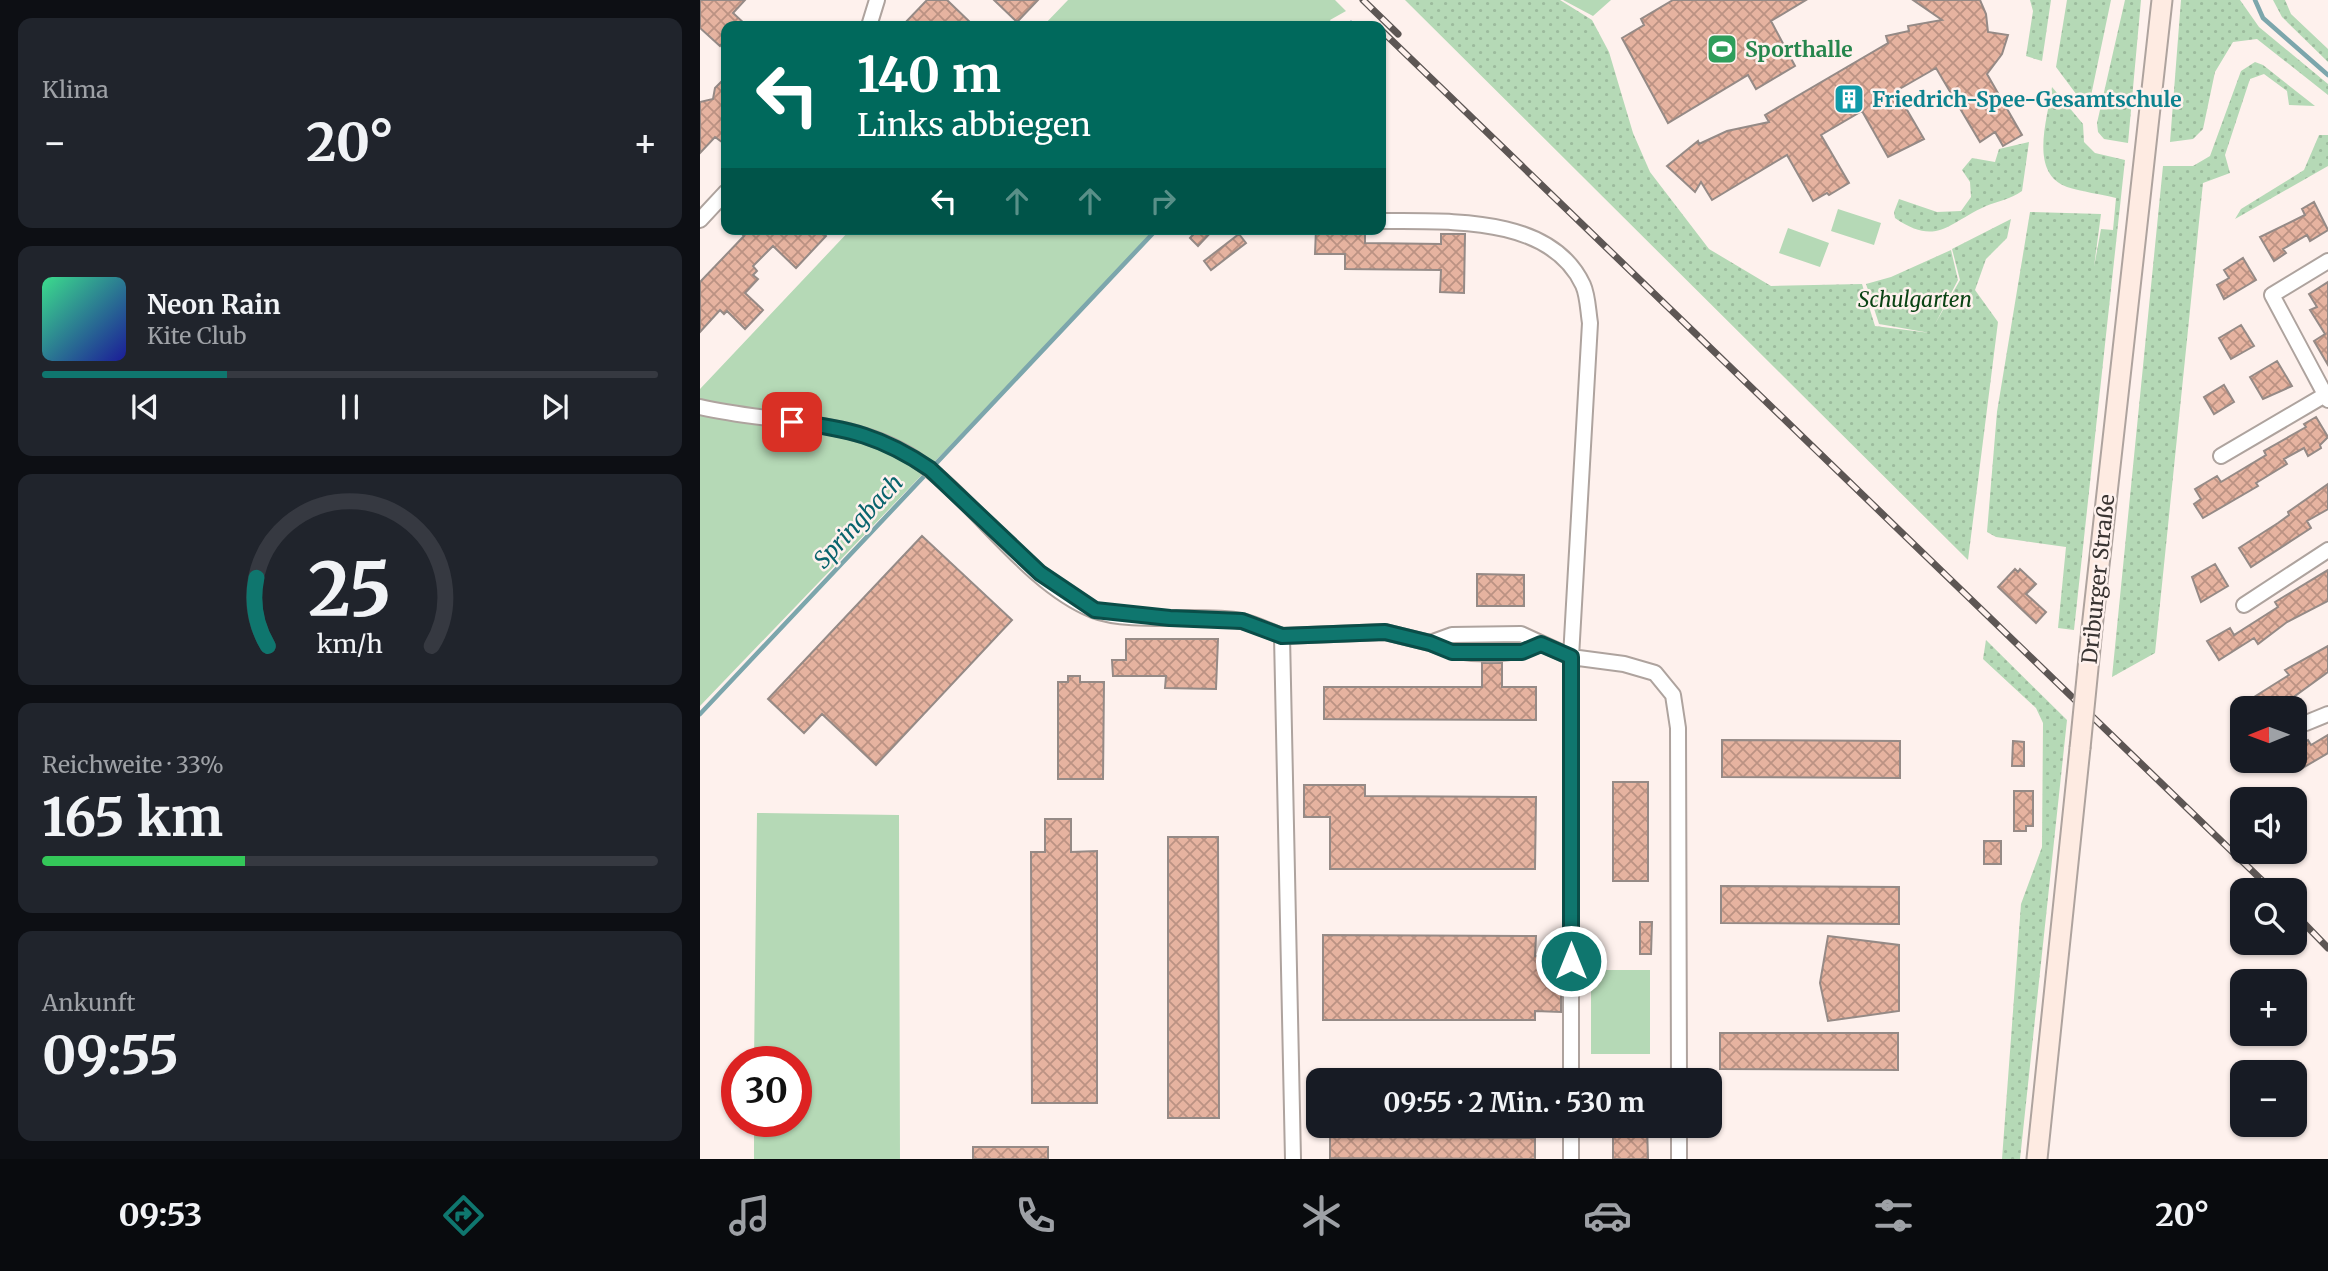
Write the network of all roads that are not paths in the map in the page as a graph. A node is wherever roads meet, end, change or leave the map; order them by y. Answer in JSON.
{"nodes":[{"id":1,"x":877,"y":0,"type":"edge"},
{"id":2,"x":2162,"y":0,"type":"edge"},
{"id":3,"x":871,"y":21,"type":"edge"},
{"id":4,"x":721,"y":197,"type":"edge"},
{"id":5,"x":700,"y":220,"type":"edge"},
{"id":6,"x":1386,"y":221,"type":"edge"},
{"id":7,"x":2328,"y":261,"type":"edge"},
{"id":8,"x":2327,"y":398,"type":"edge"},
{"id":9,"x":700,"y":407,"type":"edge"},
{"id":10,"x":2221,"y":456,"type":"dead end"},
{"id":11,"x":2328,"y":550,"type":"edge"},
{"id":12,"x":2244,"y":605,"type":"dead end"},
{"id":13,"x":1282,"y":636,"type":"junction"},
{"id":14,"x":1571,"y":657,"type":"junction"},
{"id":15,"x":2328,"y":714,"type":"edge"},
{"id":16,"x":2307,"y":723,"type":"edge"},
{"id":17,"x":1571,"y":1068,"type":"edge"},
{"id":18,"x":1679,"y":1068,"type":"edge"},
{"id":19,"x":1571,"y":1138,"type":"edge"},
{"id":20,"x":1679,"y":1138,"type":"edge"},
{"id":21,"x":1293,"y":1159,"type":"edge"},
{"id":22,"x":1571,"y":1159,"type":"edge"},
{"id":23,"x":1679,"y":1159,"type":"edge"},
{"id":24,"x":2037,"y":1159,"type":"edge"}],
"edges":[{"from":1,"to":3,"type":"street"},
{"from":2,"to":24,"type":"main road","name":"Driburger Straße","bridge":true},
{"from":4,"to":5,"type":"street"},
{"from":6,"to":14,"type":"street"},
{"from":7,"to":8,"type":"street"},
{"from":8,"to":10,"type":"street"},
{"from":9,"to":13,"type":"street"},
{"from":11,"to":12,"type":"street"},
{"from":13,"to":14,"type":"street"},
{"from":13,"to":21,"type":"street"},
{"from":14,"to":17,"type":"street"},
{"from":14,"to":18,"type":"street"},
{"from":15,"to":16,"type":"street"},
{"from":19,"to":22,"type":"street"},
{"from":20,"to":23,"type":"street"}]}
